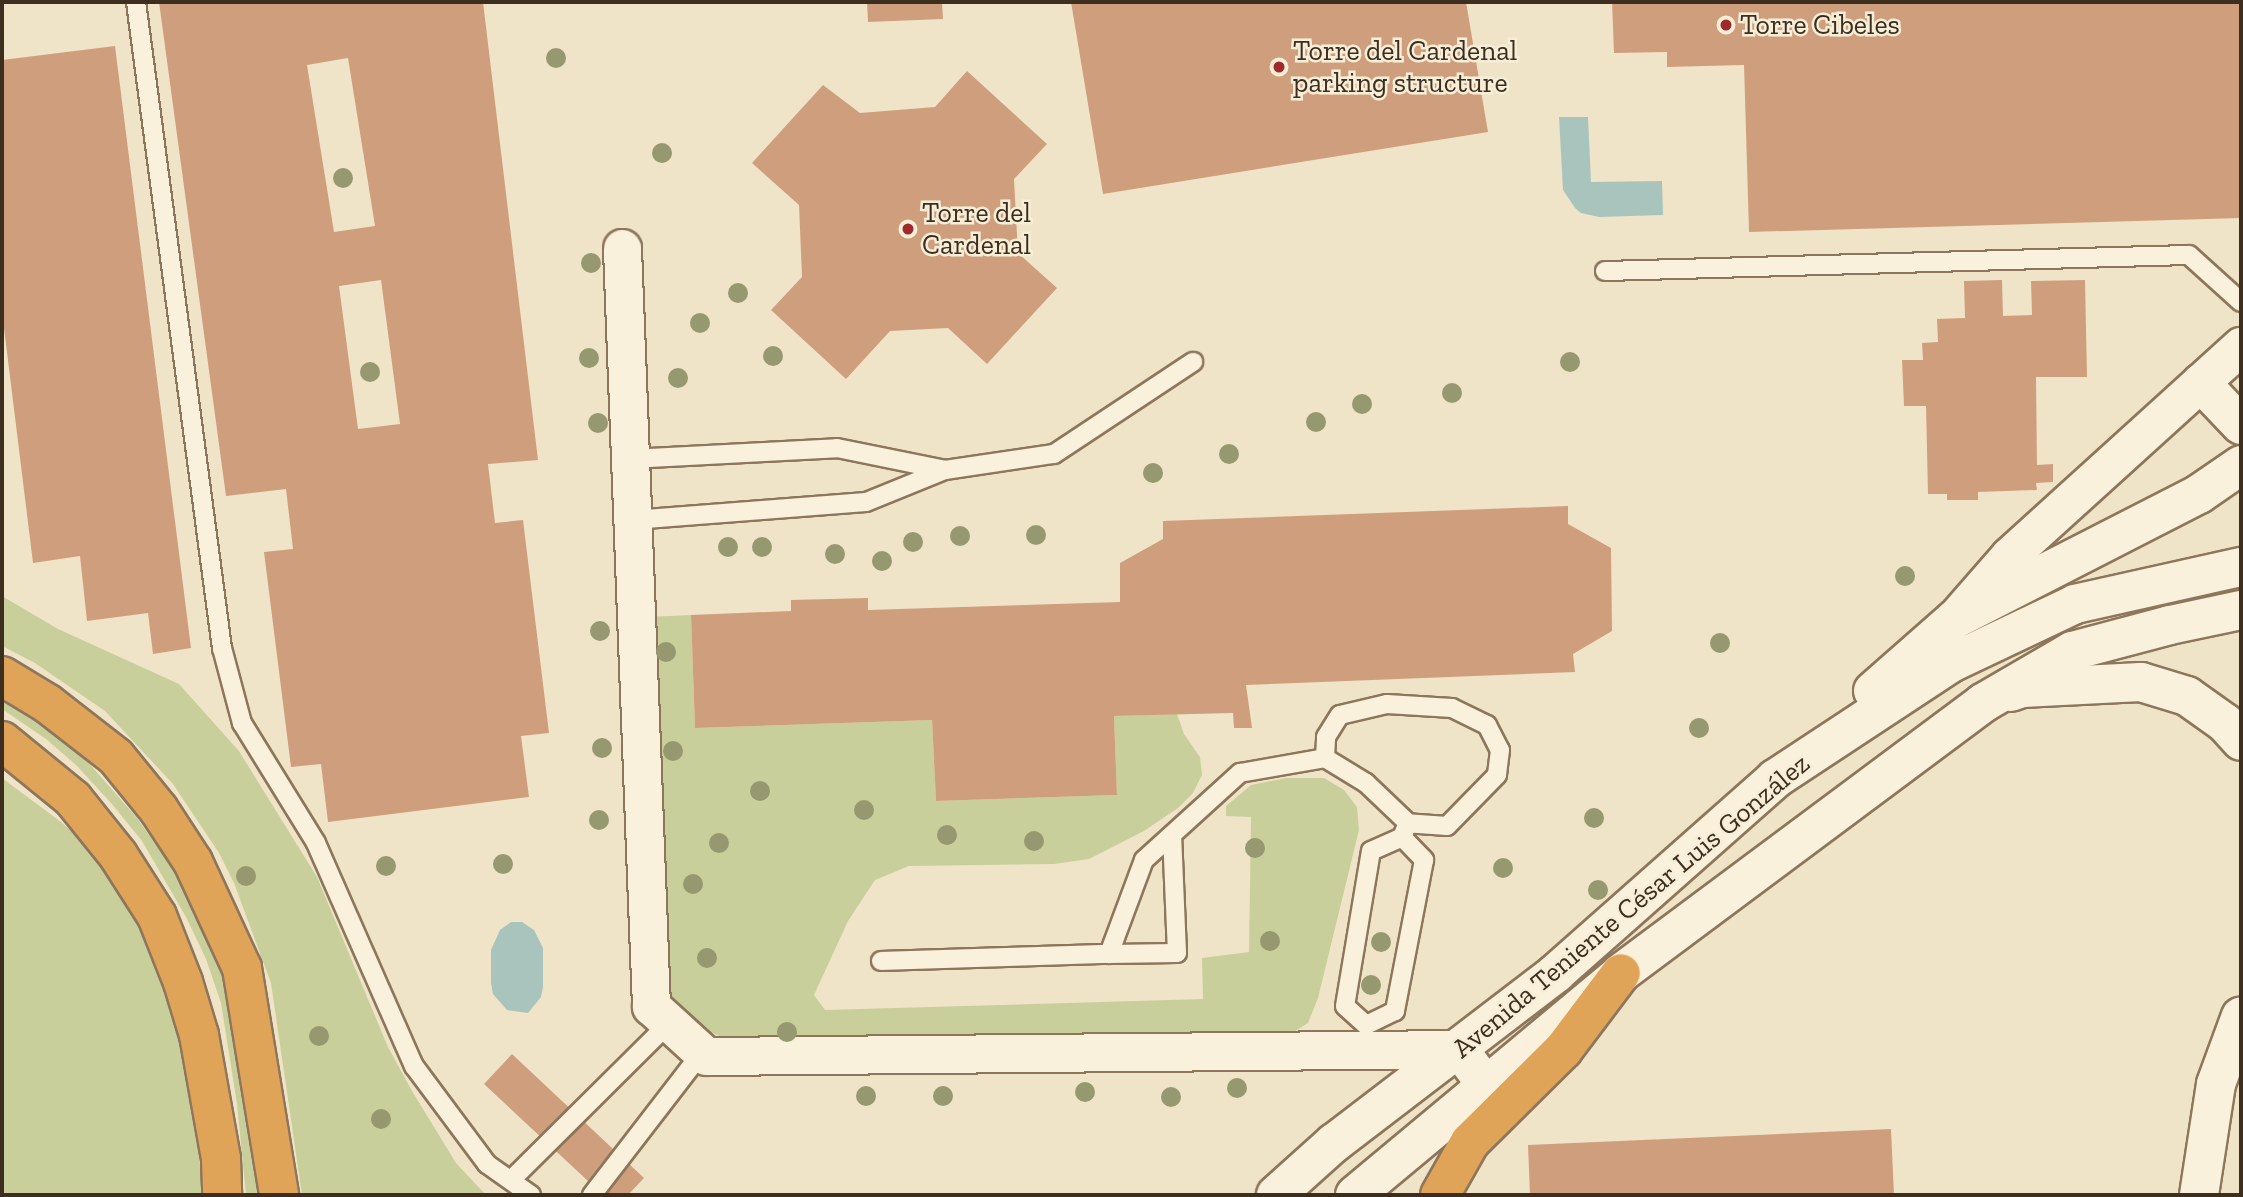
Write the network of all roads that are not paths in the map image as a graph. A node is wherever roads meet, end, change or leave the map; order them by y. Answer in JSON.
{"nodes":[{"id":1,"x":136,"y":2,"type":"edge"},
{"id":2,"x":622,"y":248,"type":"dead end"},
{"id":3,"x":1605,"y":271,"type":"dead end"},
{"id":4,"x":2241,"y":302,"type":"edge"},
{"id":5,"x":2241,"y":346,"type":"edge"},
{"id":6,"x":1193,"y":362,"type":"dead end"},
{"id":7,"x":2202,"y":383,"type":"junction"},
{"id":8,"x":2241,"y":425,"type":"edge"},
{"id":9,"x":630,"y":459,"type":"junction"},
{"id":10,"x":2241,"y":465,"type":"edge"},
{"id":11,"x":945,"y":470,"type":"junction"},
{"id":12,"x":633,"y":520,"type":"junction"},
{"id":13,"x":2241,"y":567,"type":"edge"},
{"id":14,"x":2241,"y":610,"type":"edge"},
{"id":15,"x":1955,"y":619,"type":"junction"},
{"id":16,"x":2,"y":676,"type":"edge"},
{"id":17,"x":1983,"y":703,"type":"junction"},
{"id":18,"x":2,"y":741,"type":"edge"},
{"id":19,"x":2241,"y":741,"type":"edge"},
{"id":20,"x":1325,"y":758,"type":"junction"},
{"id":21,"x":1775,"y":779,"type":"junction"},
{"id":22,"x":1405,"y":830,"type":"junction"},
{"id":23,"x":1172,"y":835,"type":"junction"},
{"id":24,"x":1109,"y":954,"type":"junction"},
{"id":25,"x":881,"y":961,"type":"dead end"},
{"id":26,"x":1621,"y":973,"type":"junction"},
{"id":27,"x":2241,"y":1016,"type":"edge"},
{"id":28,"x":669,"y":1023,"type":"junction"},
{"id":29,"x":1364,"y":1037,"type":"junction"},
{"id":30,"x":1459,"y":1049,"type":"junction"},
{"id":31,"x":702,"y":1052,"type":"junction"},
{"id":32,"x":1485,"y":1084,"type":"junction"},
{"id":33,"x":510,"y":1180,"type":"junction"},
{"id":34,"x":222,"y":1195,"type":"edge"},
{"id":35,"x":279,"y":1195,"type":"edge"},
{"id":36,"x":531,"y":1195,"type":"edge"},
{"id":37,"x":592,"y":1195,"type":"edge"},
{"id":38,"x":1276,"y":1195,"type":"edge"},
{"id":39,"x":1355,"y":1195,"type":"edge"},
{"id":40,"x":1440,"y":1195,"type":"edge"},
{"id":41,"x":2199,"y":1195,"type":"edge"}],
"edges":[{"from":1,"to":33,"type":"lane"},
{"from":2,"to":9,"type":"street"},
{"from":3,"to":4,"type":"lane"},
{"from":5,"to":7,"type":"street"},
{"from":6,"to":11,"type":"lane"},
{"from":7,"to":8,"type":"street"},
{"from":7,"to":15,"type":"street"},
{"from":9,"to":11,"type":"lane"},
{"from":9,"to":12,"type":"street"},
{"from":10,"to":15,"type":"street"},
{"from":11,"to":12,"type":"lane"},
{"from":12,"to":28,"type":"street"},
{"from":13,"to":21,"type":"street","name":"Avenida Teniente César Luis González"},
{"from":14,"to":17,"type":"street","name":"Avenida Teniente César Luis González"},
{"from":15,"to":21,"type":"street"},
{"from":16,"to":35,"type":"highway"},
{"from":17,"to":19,"type":"street"},
{"from":17,"to":26,"type":"street","name":"Avenida Teniente César Luis González"},
{"from":18,"to":34,"type":"highway"},
{"from":20,"to":22,"type":"lane"},
{"from":20,"to":22,"type":"lane"},
{"from":20,"to":23,"type":"lane"},
{"from":21,"to":30,"type":"street","name":"Avenida Teniente César Luis González"},
{"from":22,"to":29,"type":"lane"},
{"from":22,"to":29,"type":"lane"},
{"from":23,"to":24,"type":"lane"},
{"from":23,"to":24,"type":"lane"},
{"from":24,"to":25,"type":"lane"},
{"from":26,"to":32,"type":"street","name":"Avenida Teniente César Luis González"},
{"from":26,"to":40,"type":"highway"},
{"from":27,"to":41,"type":"street"},
{"from":28,"to":31,"type":"street"},
{"from":28,"to":33,"type":"lane"},
{"from":29,"to":30,"type":"street"},
{"from":29,"to":31,"type":"street"},
{"from":30,"to":32,"type":"street"},
{"from":30,"to":38,"type":"street","name":"Avenida Teniente César Luis González"},
{"from":31,"to":37,"type":"lane"},
{"from":32,"to":39,"type":"street","name":"Avenida Teniente César Luis González"},
{"from":33,"to":36,"type":"lane"}]}
